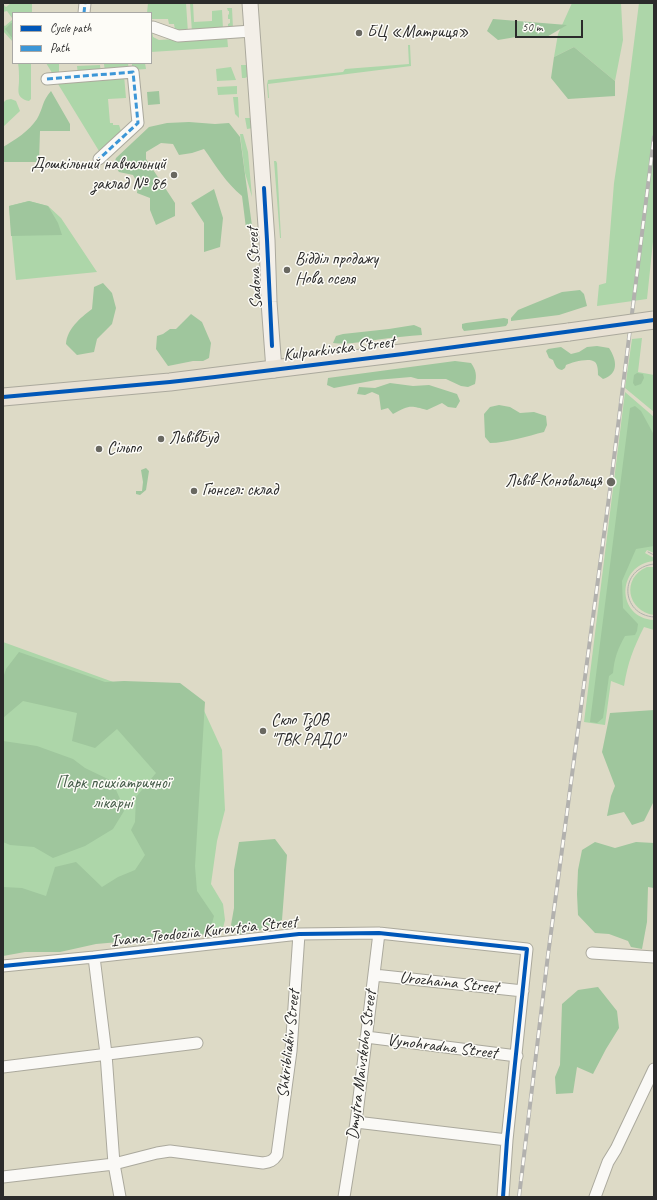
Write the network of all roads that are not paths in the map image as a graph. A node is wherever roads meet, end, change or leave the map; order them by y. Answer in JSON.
{"nodes":[{"id":1,"x":250,"y":3,"type":"edge"},
{"id":2,"x":153,"y":27,"type":"dead end"},
{"id":3,"x":252,"y":31,"type":"junction"},
{"id":4,"x":47,"y":79,"type":"dead end"},
{"id":5,"x":99,"y":159,"type":"dead end"},
{"id":6,"x":654,"y":320,"type":"edge"},
{"id":7,"x":274,"y":370,"type":"junction"},
{"id":8,"x":3,"y":397,"type":"edge"},
{"id":9,"x":378,"y":933,"type":"junction"},
{"id":10,"x":299,"y":934,"type":"junction"},
{"id":11,"x":592,"y":953,"type":"dead end"},
{"id":12,"x":94,"y":957,"type":"junction"},
{"id":13,"x":654,"y":957,"type":"edge"},
{"id":14,"x":3,"y":966,"type":"edge"},
{"id":15,"x":374,"y":975,"type":"junction"},
{"id":16,"x":523,"y":991,"type":"junction"},
{"id":17,"x":366,"y":1037,"type":"junction"},
{"id":18,"x":197,"y":1043,"type":"dead end"},
{"id":19,"x":106,"y":1054,"type":"junction"},
{"id":20,"x":517,"y":1056,"type":"junction"},
{"id":21,"x":3,"y":1066,"type":"edge"},
{"id":22,"x":654,"y":1069,"type":"edge"},
{"id":23,"x":356,"y":1122,"type":"junction"},
{"id":24,"x":507,"y":1140,"type":"junction"},
{"id":25,"x":114,"y":1164,"type":"junction"},
{"id":26,"x":3,"y":1177,"type":"edge"},
{"id":27,"x":120,"y":1197,"type":"edge"},
{"id":28,"x":344,"y":1197,"type":"edge"},
{"id":29,"x":503,"y":1197,"type":"edge"},
{"id":30,"x":595,"y":1197,"type":"edge"}],
"edges":[{"from":1,"to":3,"type":"street","name":"Sadova Street"},
{"from":2,"to":3,"type":"street"},
{"from":3,"to":7,"type":"street","name":"Sadova Street"},
{"from":4,"to":5,"type":"street"},
{"from":6,"to":7,"type":"main road","name":"Kulparkivska Street","bridge":true},
{"from":7,"to":8,"type":"main road","name":"Kulparkivska Street"},
{"from":9,"to":10,"type":"street","name":"Ivana-Teodoziia Kurovtsia Street"},
{"from":9,"to":15,"type":"street","name":"Dmytra Maivskoho Street"},
{"from":9,"to":16,"type":"street","name":"Ivana-Teodoziia Kurovtsia Street"},
{"from":10,"to":12,"type":"street","name":"Ivana-Teodoziia Kurovtsia Street"},
{"from":10,"to":25,"type":"street","name":"Shkribliakiv Street"},
{"from":11,"to":13,"type":"street"},
{"from":12,"to":14,"type":"street","name":"Ivana-Teodoziia Kurovtsia Street"},
{"from":12,"to":19,"type":"street"},
{"from":15,"to":16,"type":"street","name":"Urozhaina Street"},
{"from":15,"to":17,"type":"street","name":"Dmytra Maivskoho Street"},
{"from":16,"to":20,"type":"street"},
{"from":17,"to":20,"type":"street","name":"Vynohradna Street"},
{"from":17,"to":23,"type":"street","name":"Dmytra Maivskoho Street"},
{"from":18,"to":19,"type":"street"},
{"from":19,"to":21,"type":"street"},
{"from":19,"to":25,"type":"street"},
{"from":20,"to":24,"type":"street"},
{"from":22,"to":30,"type":"street"},
{"from":23,"to":24,"type":"street"},
{"from":23,"to":28,"type":"street","name":"Dmytra Maivskoho Street"},
{"from":24,"to":29,"type":"street"},
{"from":25,"to":26,"type":"street"},
{"from":25,"to":27,"type":"street"}]}
